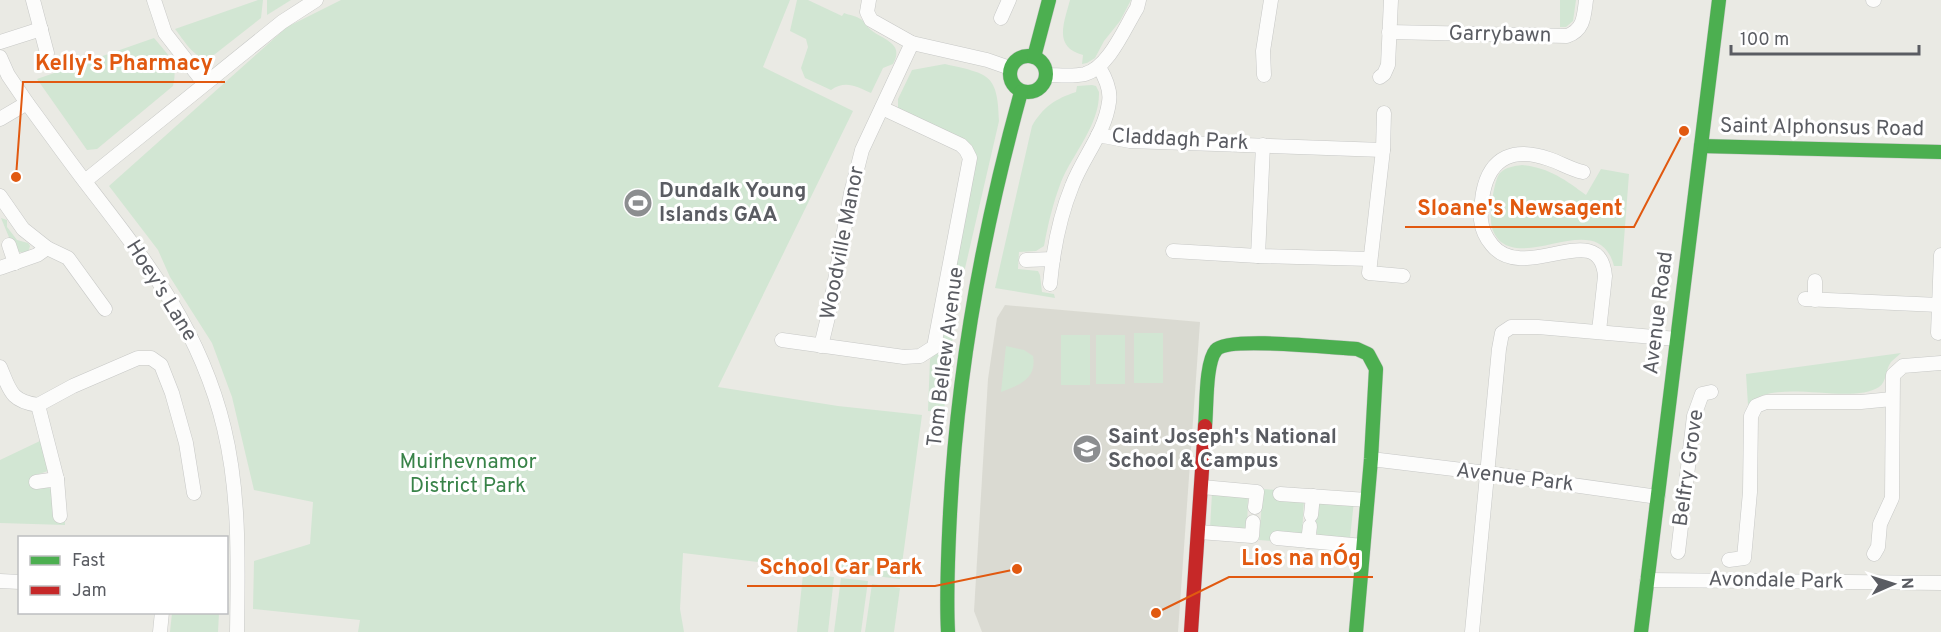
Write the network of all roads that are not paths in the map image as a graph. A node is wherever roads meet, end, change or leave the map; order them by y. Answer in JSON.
{"nodes":[{"id":1,"x":33,"y":0,"type":"edge"},
{"id":2,"x":154,"y":0,"type":"edge"},
{"id":3,"x":316,"y":0,"type":"edge"},
{"id":4,"x":868,"y":0,"type":"edge"},
{"id":5,"x":1009,"y":0,"type":"edge"},
{"id":6,"x":1049,"y":0,"type":"edge"},
{"id":7,"x":1139,"y":0,"type":"edge"},
{"id":8,"x":1270,"y":0,"type":"edge"},
{"id":9,"x":1391,"y":0,"type":"edge"},
{"id":10,"x":1586,"y":0,"type":"edge"},
{"id":11,"x":1719,"y":0,"type":"edge"},
{"id":12,"x":1001,"y":18,"type":"dead end"},
{"id":13,"x":41,"y":29,"type":"junction"},
{"id":14,"x":1389,"y":32,"type":"junction"},
{"id":15,"x":0,"y":42,"type":"edge"},
{"id":16,"x":912,"y":43,"type":"junction"},
{"id":17,"x":47,"y":53,"type":"dead end"},
{"id":18,"x":0,"y":57,"type":"edge"},
{"id":19,"x":1034,"y":57,"type":"junction"},
{"id":20,"x":1010,"y":68,"type":"junction"},
{"id":21,"x":1099,"y":68,"type":"junction"},
{"id":22,"x":1046,"y":75,"type":"junction"},
{"id":23,"x":1264,"y":75,"type":"dead end"},
{"id":24,"x":1380,"y":77,"type":"dead end"},
{"id":25,"x":204,"y":83,"type":"junction"},
{"id":26,"x":1021,"y":92,"type":"junction"},
{"id":27,"x":27,"y":103,"type":"junction"},
{"id":28,"x":882,"y":108,"type":"junction"},
{"id":29,"x":1384,"y":113,"type":"dead end"},
{"id":30,"x":0,"y":119,"type":"edge"},
{"id":31,"x":1098,"y":135,"type":"junction"},
{"id":32,"x":1263,"y":145,"type":"junction"},
{"id":33,"x":1701,"y":146,"type":"junction"},
{"id":34,"x":1383,"y":150,"type":"junction"},
{"id":35,"x":1941,"y":152,"type":"edge"},
{"id":36,"x":1583,"y":172,"type":"dead end"},
{"id":37,"x":85,"y":181,"type":"junction"},
{"id":38,"x":1,"y":202,"type":"edge"},
{"id":39,"x":9,"y":245,"type":"dead end"},
{"id":40,"x":47,"y":248,"type":"junction"},
{"id":41,"x":1173,"y":251,"type":"dead end"},
{"id":42,"x":1941,"y":255,"type":"edge"},
{"id":43,"x":1258,"y":256,"type":"junction"},
{"id":44,"x":1053,"y":259,"type":"junction"},
{"id":45,"x":1026,"y":260,"type":"dead end"},
{"id":46,"x":15,"y":263,"type":"junction"},
{"id":47,"x":1370,"y":266,"type":"junction"},
{"id":48,"x":0,"y":268,"type":"edge"},
{"id":49,"x":1403,"y":276,"type":"dead end"},
{"id":50,"x":1815,"y":281,"type":"dead end"},
{"id":51,"x":1050,"y":284,"type":"dead end"},
{"id":52,"x":1939,"y":305,"type":"junction"},
{"id":53,"x":105,"y":309,"type":"dead end"},
{"id":54,"x":1599,"y":331,"type":"junction"},
{"id":55,"x":1938,"y":333,"type":"dead end"},
{"id":56,"x":1677,"y":339,"type":"junction"},
{"id":57,"x":782,"y":340,"type":"dead end"},
{"id":58,"x":821,"y":346,"type":"junction"},
{"id":59,"x":1941,"y":363,"type":"edge"},
{"id":60,"x":0,"y":367,"type":"edge"},
{"id":61,"x":1711,"y":392,"type":"dead end"},
{"id":62,"x":1892,"y":399,"type":"junction"},
{"id":63,"x":38,"y":405,"type":"junction"},
{"id":64,"x":1667,"y":414,"type":"junction"},
{"id":65,"x":1694,"y":416,"type":"junction"},
{"id":66,"x":1371,"y":459,"type":"junction"},
{"id":67,"x":1488,"y":473,"type":"junction"},
{"id":68,"x":57,"y":478,"type":"junction"},
{"id":69,"x":36,"y":482,"type":"dead end"},
{"id":70,"x":1203,"y":487,"type":"junction"},
{"id":71,"x":194,"y":493,"type":"dead end"},
{"id":72,"x":1280,"y":494,"type":"dead end"},
{"id":73,"x":1313,"y":496,"type":"junction"},
{"id":74,"x":1658,"y":497,"type":"junction"},
{"id":75,"x":1367,"y":500,"type":"junction"},
{"id":76,"x":1255,"y":507,"type":"dead end"},
{"id":77,"x":60,"y":516,"type":"dead end"},
{"id":78,"x":1253,"y":522,"type":"dead end"},
{"id":79,"x":1199,"y":532,"type":"junction"},
{"id":80,"x":1277,"y":538,"type":"dead end"},
{"id":81,"x":1308,"y":541,"type":"junction"},
{"id":82,"x":1363,"y":546,"type":"junction"},
{"id":83,"x":1678,"y":552,"type":"dead end"},
{"id":84,"x":1874,"y":554,"type":"dead end"},
{"id":85,"x":1729,"y":560,"type":"dead end"},
{"id":86,"x":1647,"y":580,"type":"junction"},
{"id":87,"x":0,"y":581,"type":"edge"},
{"id":88,"x":18,"y":582,"type":"edge"},
{"id":89,"x":1941,"y":583,"type":"edge"},
{"id":90,"x":232,"y":585,"type":"edge"},
{"id":91,"x":162,"y":614,"type":"edge"},
{"id":92,"x":160,"y":632,"type":"edge"},
{"id":93,"x":237,"y":632,"type":"edge"},
{"id":94,"x":948,"y":632,"type":"edge"},
{"id":95,"x":1191,"y":632,"type":"edge"},
{"id":96,"x":1356,"y":632,"type":"edge"},
{"id":97,"x":1473,"y":632,"type":"edge"},
{"id":98,"x":1641,"y":632,"type":"edge"}],
"edges":[{"from":1,"to":13,"type":"street"},
{"from":2,"to":25,"type":"street"},
{"from":3,"to":25,"type":"street"},
{"from":4,"to":16,"type":"street"},
{"from":5,"to":12,"type":"street"},
{"from":6,"to":19,"type":"street"},
{"from":7,"to":21,"type":"street"},
{"from":8,"to":23,"type":"street"},
{"from":9,"to":14,"type":"street"},
{"from":10,"to":14,"type":"street","name":"Garrybawn"},
{"from":11,"to":33,"type":"street","name":"Avenue Road"},
{"from":13,"to":15,"type":"street"},
{"from":13,"to":17,"type":"street"},
{"from":14,"to":24,"type":"street"},
{"from":16,"to":20,"type":"street"},
{"from":16,"to":28,"type":"street","name":"Woodville Manor"},
{"from":18,"to":27,"type":"street","name":"Hoey's Lane"},
{"from":19,"to":20,"type":"street"},
{"from":19,"to":22,"type":"street"},
{"from":20,"to":26,"type":"street"},
{"from":21,"to":22,"type":"street"},
{"from":21,"to":31,"type":"street","name":"Claddagh Park"},
{"from":22,"to":26,"type":"street"},
{"from":25,"to":37,"type":"street"},
{"from":26,"to":94,"type":"street","name":"Tom Bellew Avenue"},
{"from":27,"to":30,"type":"street"},
{"from":27,"to":37,"type":"street","name":"Hoey's Lane"},
{"from":28,"to":58,"type":"street","name":"Woodville Manor"},
{"from":28,"to":58,"type":"street","name":"Woodville Manor"},
{"from":29,"to":34,"type":"street"},
{"from":31,"to":32,"type":"street","name":"Claddagh Park"},
{"from":31,"to":44,"type":"street","name":"Claddagh Park"},
{"from":32,"to":34,"type":"street","name":"Claddagh Park"},
{"from":32,"to":43,"type":"street","name":"Claddagh Park"},
{"from":33,"to":35,"type":"street","name":"Saint Alphonsus Road"},
{"from":33,"to":56,"type":"street","name":"Avenue Road"},
{"from":34,"to":47,"type":"street"},
{"from":36,"to":54,"type":"street"},
{"from":37,"to":90,"type":"street","name":"Hoey's Lane"},
{"from":38,"to":40,"type":"street"},
{"from":39,"to":46,"type":"street"},
{"from":40,"to":46,"type":"street"},
{"from":40,"to":53,"type":"street"},
{"from":41,"to":43,"type":"street"},
{"from":42,"to":52,"type":"street"},
{"from":43,"to":47,"type":"street"},
{"from":44,"to":45,"type":"street"},
{"from":44,"to":51,"type":"street","name":"Claddagh Park"},
{"from":46,"to":48,"type":"street"},
{"from":47,"to":49,"type":"street"},
{"from":50,"to":52,"type":"street"},
{"from":52,"to":55,"type":"street"},
{"from":54,"to":56,"type":"street"},
{"from":54,"to":67,"type":"street"},
{"from":56,"to":64,"type":"street","name":"Avenue Road"},
{"from":57,"to":58,"type":"street","name":"Woodville Manor"},
{"from":59,"to":62,"type":"street"},
{"from":60,"to":63,"type":"street"},
{"from":61,"to":65,"type":"street","name":"Belfry Grove"},
{"from":62,"to":84,"type":"street"},
{"from":62,"to":85,"type":"street"},
{"from":63,"to":68,"type":"street"},
{"from":63,"to":71,"type":"street"},
{"from":64,"to":65,"type":"street"},
{"from":64,"to":74,"type":"street","name":"Avenue Road"},
{"from":65,"to":83,"type":"street","name":"Belfry Grove"},
{"from":66,"to":67,"type":"street","name":"Avenue Park"},
{"from":66,"to":70,"type":"street"},
{"from":66,"to":75,"type":"street"},
{"from":67,"to":74,"type":"street","name":"Avenue Park"},
{"from":67,"to":97,"type":"street"},
{"from":68,"to":69,"type":"street"},
{"from":68,"to":77,"type":"street"},
{"from":70,"to":76,"type":"street"},
{"from":70,"to":79,"type":"street"},
{"from":72,"to":73,"type":"street"},
{"from":73,"to":75,"type":"street"},
{"from":73,"to":81,"type":"street"},
{"from":74,"to":86,"type":"street","name":"Avenue Road"},
{"from":75,"to":82,"type":"street"},
{"from":78,"to":79,"type":"street"},
{"from":79,"to":95,"type":"street"},
{"from":80,"to":81,"type":"street"},
{"from":81,"to":82,"type":"street"},
{"from":82,"to":96,"type":"street"},
{"from":86,"to":89,"type":"street","name":"Avondale Park"},
{"from":86,"to":98,"type":"street","name":"Avenue Road"},
{"from":87,"to":88,"type":"street"},
{"from":90,"to":93,"type":"street","name":"Hoey's Lane"},
{"from":91,"to":92,"type":"street"}]}
